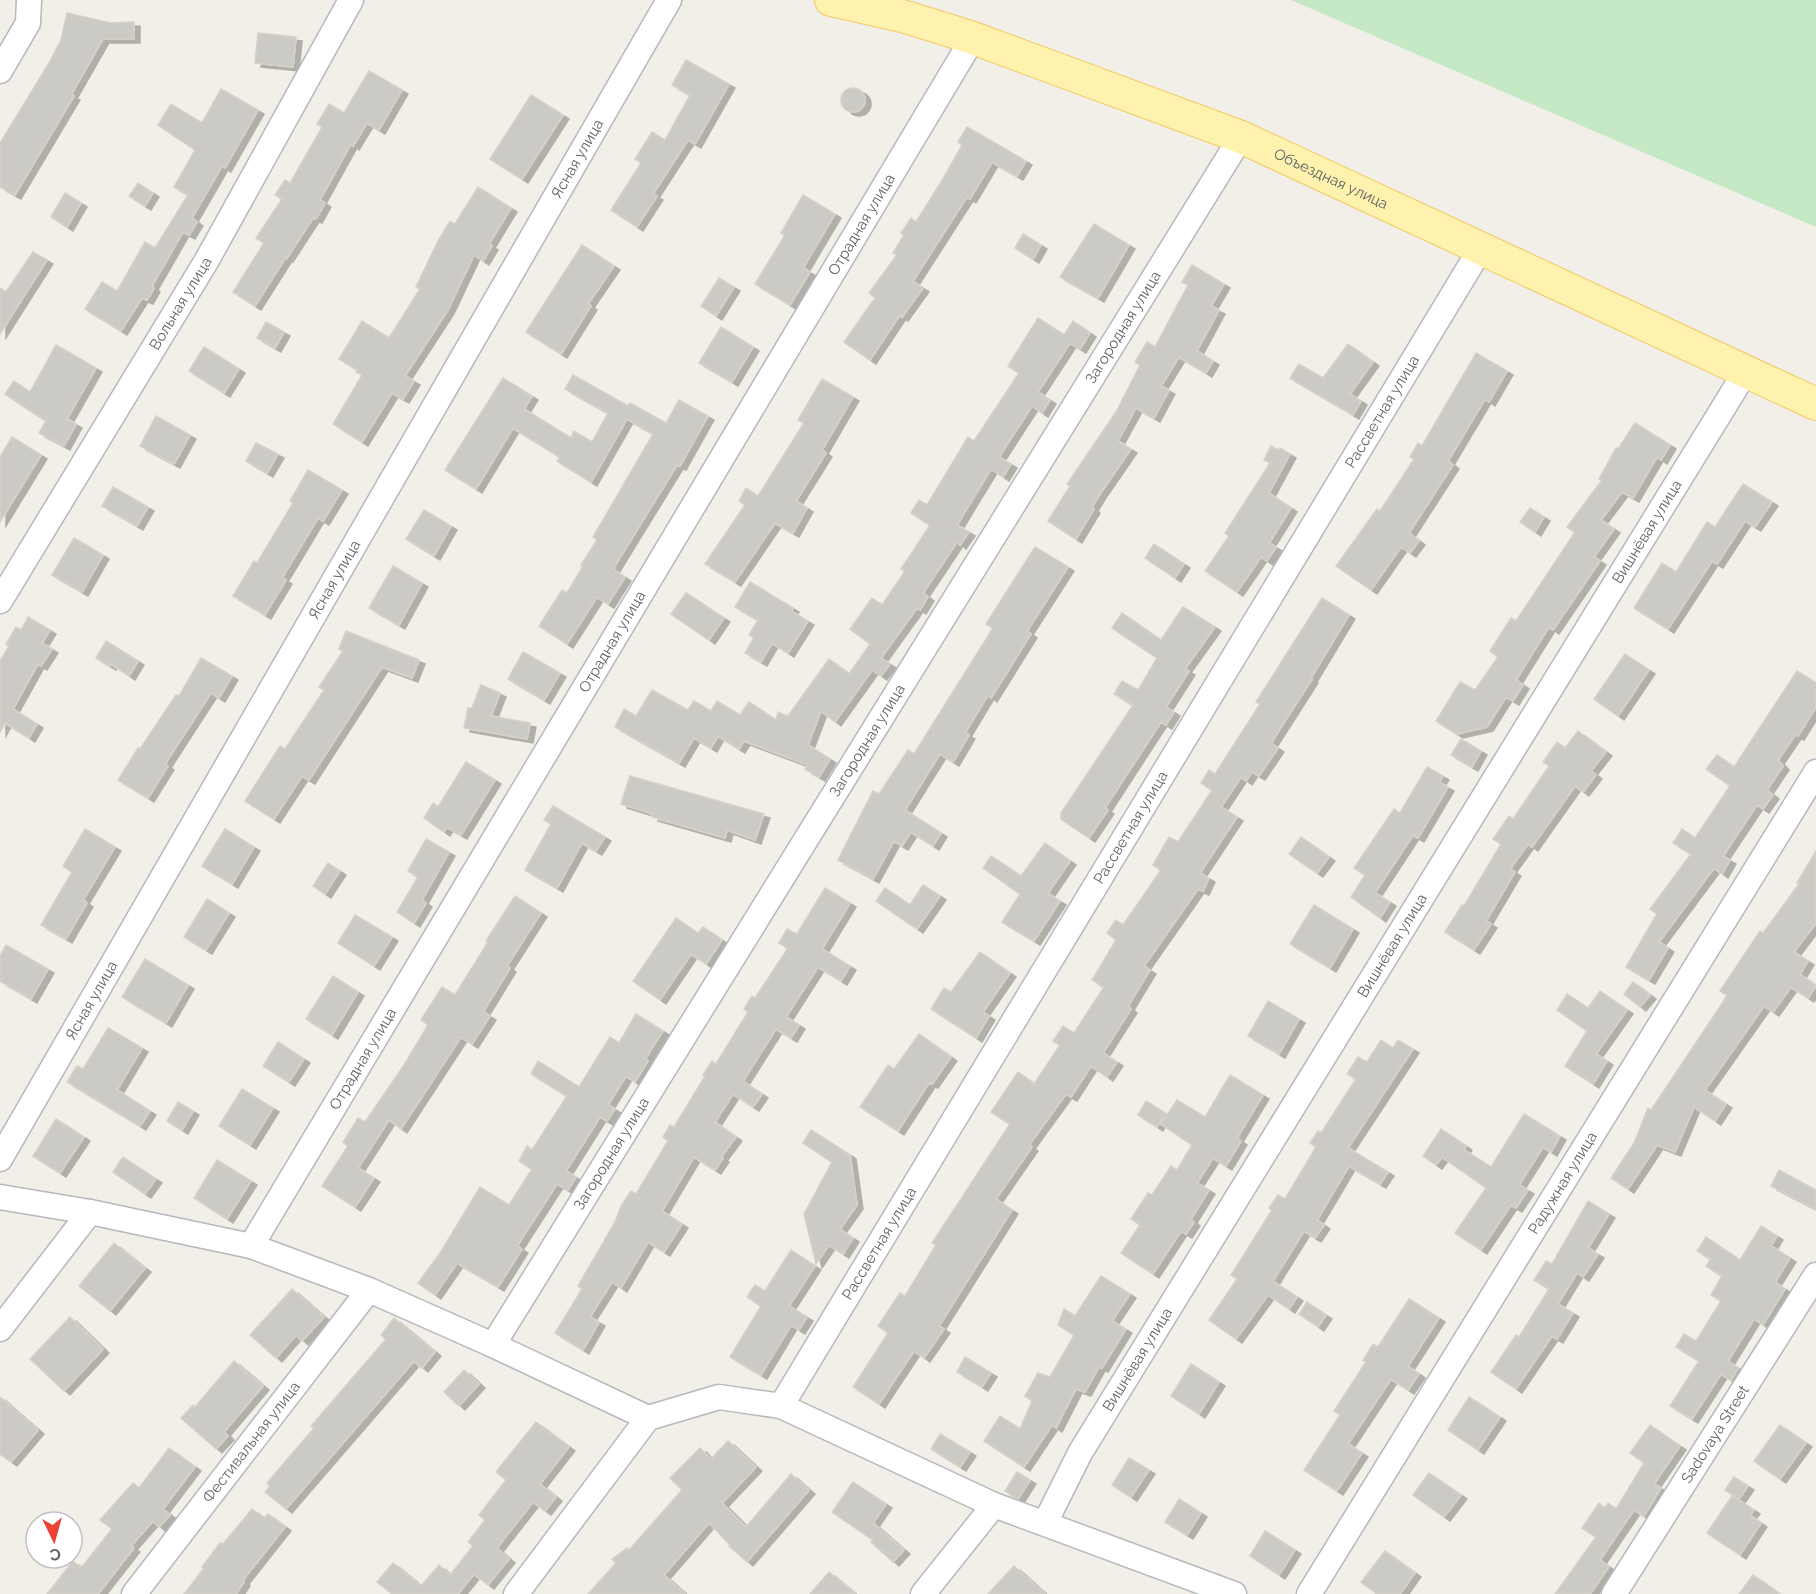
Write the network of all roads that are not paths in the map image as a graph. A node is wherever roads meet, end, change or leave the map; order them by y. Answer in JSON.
{"nodes":[{"id":1,"x":29,"y":0,"type":"edge"},
{"id":2,"x":351,"y":0,"type":"edge"},
{"id":3,"x":669,"y":0,"type":"edge"},
{"id":4,"x":831,"y":0,"type":"edge"},
{"id":5,"x":973,"y":38,"type":"junction"},
{"id":6,"x":0,"y":71,"type":"edge"},
{"id":7,"x":1241,"y":137,"type":"junction"},
{"id":8,"x":1481,"y":248,"type":"junction"},
{"id":9,"x":1746,"y":372,"type":"junction"},
{"id":10,"x":1816,"y":404,"type":"edge"},
{"id":11,"x":0,"y":601,"type":"edge"},
{"id":12,"x":1816,"y":772,"type":"edge"},
{"id":13,"x":0,"y":1159,"type":"edge"},
{"id":14,"x":0,"y":1197,"type":"edge"},
{"id":15,"x":90,"y":1212,"type":"junction"},
{"id":16,"x":251,"y":1246,"type":"junction"},
{"id":17,"x":1816,"y":1275,"type":"edge"},
{"id":18,"x":369,"y":1290,"type":"junction"},
{"id":19,"x":0,"y":1329,"type":"edge"},
{"id":20,"x":493,"y":1345,"type":"junction"},
{"id":21,"x":781,"y":1407,"type":"junction"},
{"id":22,"x":648,"y":1418,"type":"junction"},
{"id":23,"x":994,"y":1505,"type":"junction"},
{"id":24,"x":1045,"y":1523,"type":"junction"},
{"id":25,"x":134,"y":1594,"type":"edge"},
{"id":26,"x":516,"y":1594,"type":"edge"},
{"id":27,"x":923,"y":1594,"type":"edge"},
{"id":28,"x":1234,"y":1594,"type":"edge"},
{"id":29,"x":1309,"y":1594,"type":"edge"},
{"id":30,"x":1614,"y":1594,"type":"edge"}],
"edges":[{"from":1,"to":6,"type":"street"},
{"from":2,"to":11,"type":"street","name":"Вольная улица"},
{"from":3,"to":13,"type":"street","name":"Ясная улица"},
{"from":4,"to":5,"type":"main road","name":"Объездная улица"},
{"from":5,"to":7,"type":"main road","name":"Объездная улица"},
{"from":5,"to":16,"type":"street","name":"Отрадная улица"},
{"from":7,"to":8,"type":"main road","name":"Объездная улица"},
{"from":7,"to":20,"type":"street","name":"Загородная улица"},
{"from":8,"to":9,"type":"main road","name":"Объездная улица"},
{"from":8,"to":21,"type":"street","name":"Рассветная улица"},
{"from":9,"to":10,"type":"main road","name":"Объездная улица"},
{"from":9,"to":24,"type":"street","name":"Вишнёвая улица"},
{"from":12,"to":29,"type":"street","name":"Радужная улица"},
{"from":14,"to":15,"type":"street"},
{"from":15,"to":16,"type":"street"},
{"from":15,"to":19,"type":"street"},
{"from":16,"to":18,"type":"street"},
{"from":17,"to":30,"type":"street","name":"Sadovaya Street"},
{"from":18,"to":20,"type":"street"},
{"from":18,"to":25,"type":"street","name":"Фестивальная улица"},
{"from":20,"to":22,"type":"street"},
{"from":21,"to":22,"type":"street"},
{"from":21,"to":23,"type":"street"},
{"from":22,"to":26,"type":"street"},
{"from":23,"to":24,"type":"street"},
{"from":23,"to":27,"type":"street"},
{"from":24,"to":28,"type":"street"}]}
